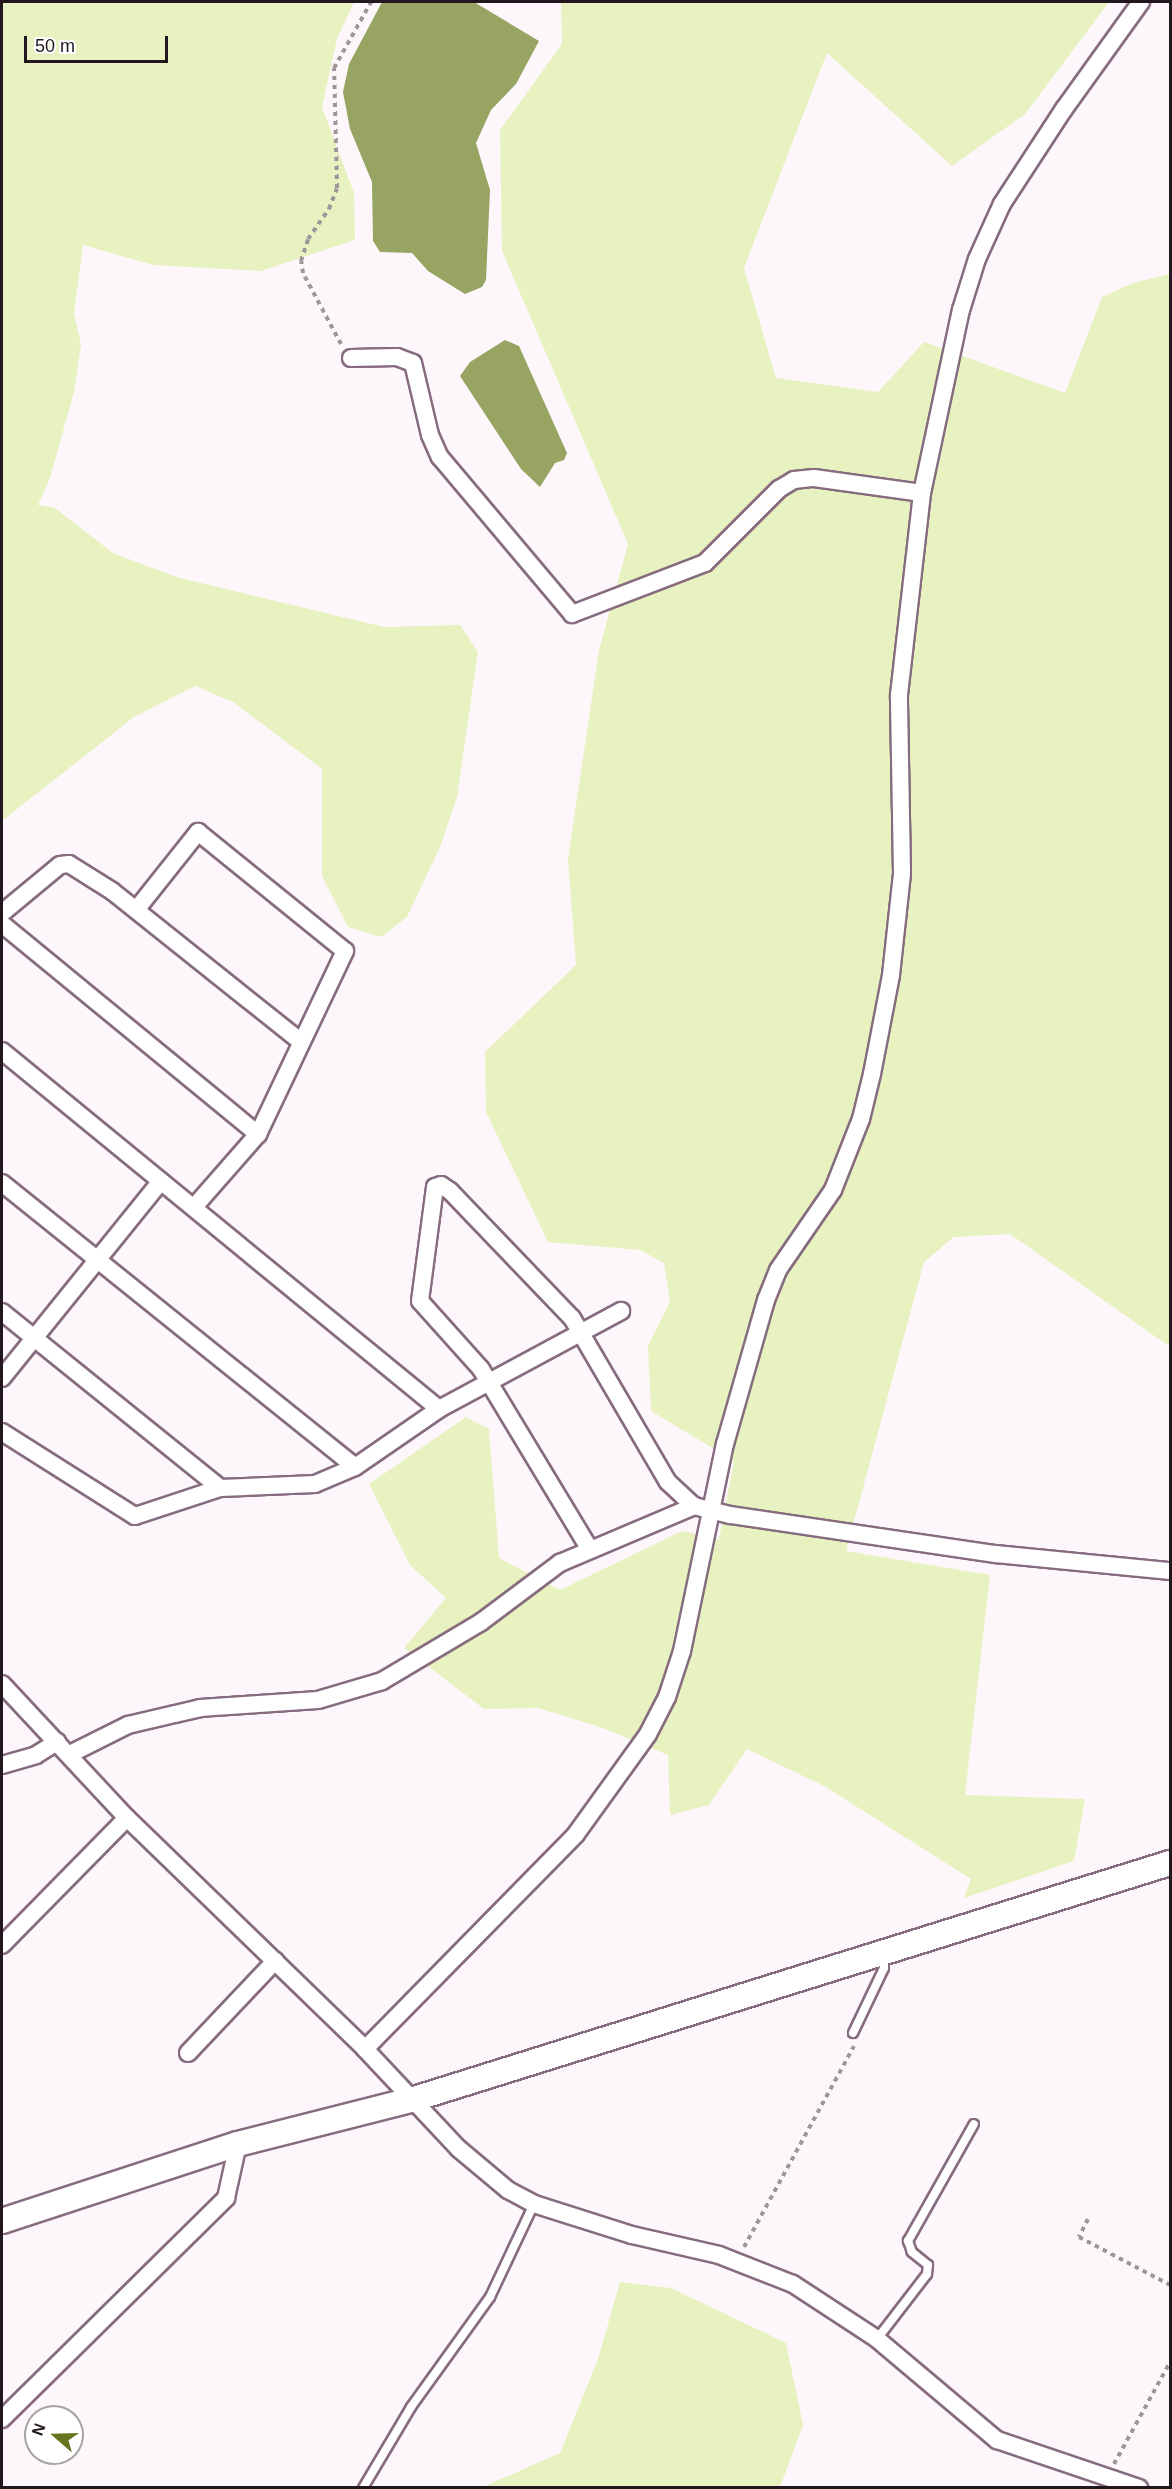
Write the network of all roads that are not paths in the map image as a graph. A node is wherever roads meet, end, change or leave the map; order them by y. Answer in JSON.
{"nodes":[{"id":1,"x":1141,"y":2,"type":"edge"},
{"id":2,"x":351,"y":358,"type":"road end"},
{"id":3,"x":922,"y":493,"type":"junction"},
{"id":4,"x":136,"y":910,"type":"junction"},
{"id":5,"x":2,"y":913,"type":"edge"},
{"id":6,"x":2,"y":924,"type":"edge"},
{"id":7,"x":300,"y":1041,"type":"junction"},
{"id":8,"x":2,"y":1051,"type":"edge"},
{"id":9,"x":258,"y":1134,"type":"junction"},
{"id":10,"x":161,"y":1181,"type":"junction"},
{"id":11,"x":2,"y":1183,"type":"edge"},
{"id":12,"x":194,"y":1207,"type":"junction"},
{"id":13,"x":97,"y":1260,"type":"junction"},
{"id":14,"x":621,"y":1311,"type":"dead end"},
{"id":15,"x":2,"y":1312,"type":"edge"},
{"id":16,"x":581,"y":1334,"type":"junction"},
{"id":17,"x":34,"y":1338,"type":"junction"},
{"id":18,"x":2,"y":1378,"type":"edge"},
{"id":19,"x":488,"y":1381,"type":"junction"},
{"id":20,"x":439,"y":1409,"type":"junction"},
{"id":21,"x":2,"y":1432,"type":"edge"},
{"id":22,"x":355,"y":1467,"type":"junction"},
{"id":23,"x":220,"y":1488,"type":"junction"},
{"id":24,"x":702,"y":1508,"type":"junction"},
{"id":25,"x":589,"y":1548,"type":"junction"},
{"id":26,"x":1170,"y":1571,"type":"edge"},
{"id":27,"x":2,"y":1683,"type":"edge"},
{"id":28,"x":57,"y":1742,"type":"junction"},
{"id":29,"x":70,"y":1754,"type":"junction"},
{"id":30,"x":2,"y":1765,"type":"edge"},
{"id":31,"x":127,"y":1818,"type":"junction"},
{"id":32,"x":1170,"y":1863,"type":"edge"},
{"id":33,"x":2,"y":1945,"type":"edge"},
{"id":34,"x":884,"y":1951,"type":"junction"},
{"id":35,"x":275,"y":1961,"type":"junction"},
{"id":36,"x":853,"y":2034,"type":"road end"},
{"id":37,"x":365,"y":2049,"type":"junction"},
{"id":38,"x":188,"y":2053,"type":"dead end"},
{"id":39,"x":414,"y":2099,"type":"junction"},
{"id":40,"x":974,"y":2124,"type":"dead end"},
{"id":41,"x":238,"y":2144,"type":"junction"},
{"id":42,"x":534,"y":2204,"type":"junction"},
{"id":43,"x":2,"y":2220,"type":"edge"},
{"id":44,"x":878,"y":2339,"type":"junction"},
{"id":45,"x":2,"y":2419,"type":"edge"},
{"id":46,"x":363,"y":2487,"type":"edge"},
{"id":47,"x":1139,"y":2487,"type":"edge"}],
"edges":[{"from":1,"to":3,"type":"street"},
{"from":2,"to":3,"type":"street"},
{"from":3,"to":24,"type":"street"},
{"from":4,"to":5,"type":"street"},
{"from":4,"to":7,"type":"street"},
{"from":4,"to":7,"type":"street"},
{"from":6,"to":9,"type":"street"},
{"from":7,"to":9,"type":"street"},
{"from":8,"to":10,"type":"street"},
{"from":9,"to":12,"type":"street"},
{"from":10,"to":12,"type":"street"},
{"from":10,"to":13,"type":"street"},
{"from":11,"to":13,"type":"street"},
{"from":12,"to":20,"type":"street"},
{"from":13,"to":17,"type":"street"},
{"from":13,"to":22,"type":"street"},
{"from":14,"to":16,"type":"street"},
{"from":15,"to":17,"type":"street"},
{"from":16,"to":19,"type":"street"},
{"from":16,"to":19,"type":"street"},
{"from":16,"to":24,"type":"street"},
{"from":17,"to":18,"type":"street"},
{"from":17,"to":23,"type":"street"},
{"from":19,"to":20,"type":"street"},
{"from":19,"to":25,"type":"street"},
{"from":20,"to":22,"type":"street"},
{"from":21,"to":23,"type":"street"},
{"from":22,"to":23,"type":"street"},
{"from":24,"to":25,"type":"street"},
{"from":24,"to":26,"type":"street"},
{"from":24,"to":37,"type":"street"},
{"from":25,"to":29,"type":"street"},
{"from":27,"to":28,"type":"street"},
{"from":28,"to":29,"type":"street"},
{"from":28,"to":30,"type":"street"},
{"from":29,"to":31,"type":"street"},
{"from":31,"to":33,"type":"street"},
{"from":31,"to":35,"type":"street"},
{"from":32,"to":34,"type":"street"},
{"from":34,"to":36,"type":"lane"},
{"from":34,"to":39,"type":"street"},
{"from":35,"to":37,"type":"street"},
{"from":35,"to":38,"type":"street"},
{"from":37,"to":39,"type":"street"},
{"from":39,"to":41,"type":"street"},
{"from":39,"to":42,"type":"street"},
{"from":40,"to":44,"type":"lane"},
{"from":41,"to":43,"type":"street"},
{"from":41,"to":45,"type":"street"},
{"from":42,"to":44,"type":"street"},
{"from":42,"to":46,"type":"lane"},
{"from":44,"to":47,"type":"street"}]}
